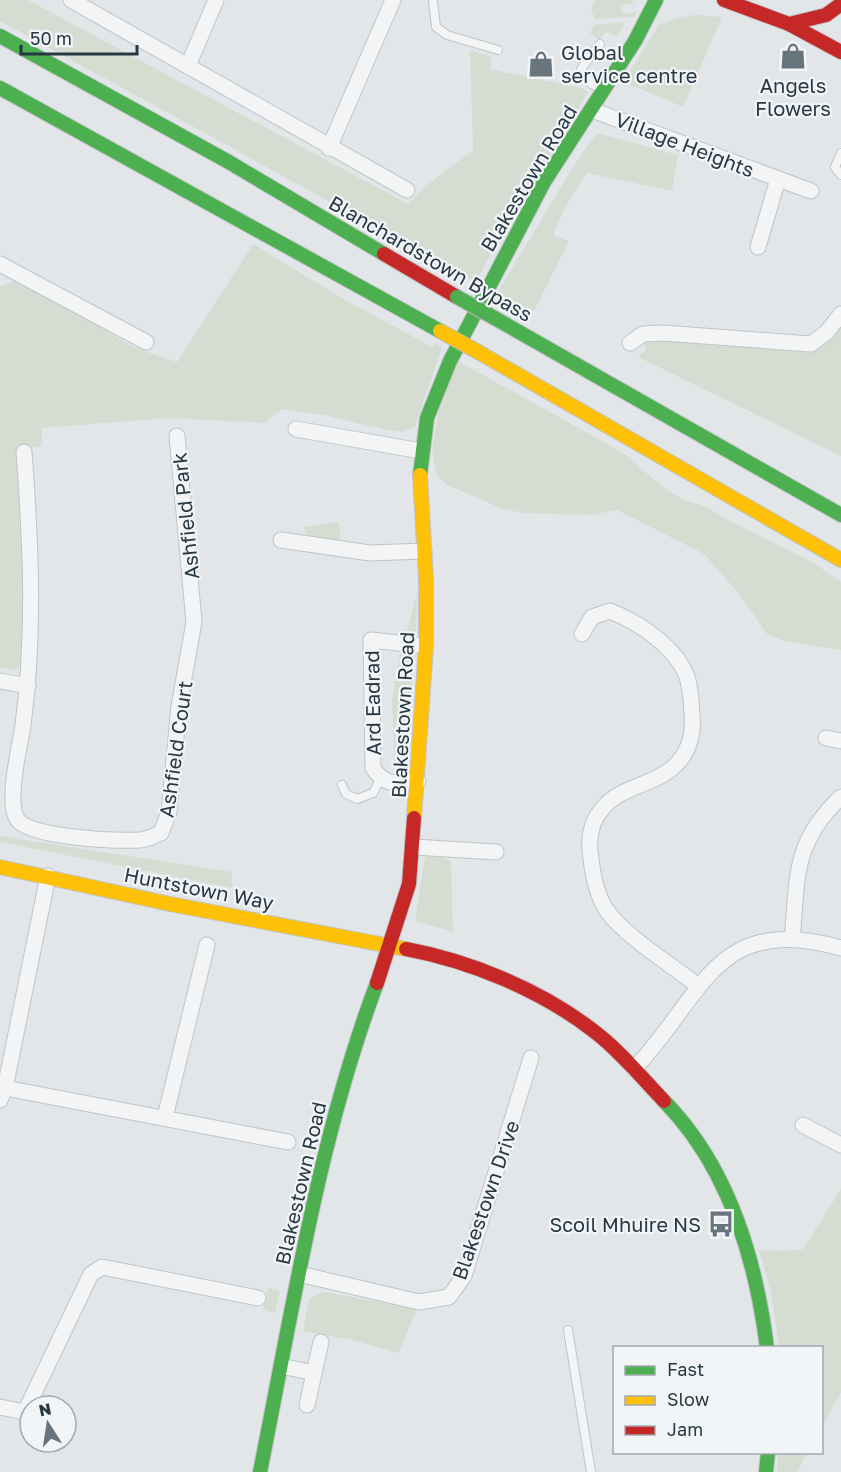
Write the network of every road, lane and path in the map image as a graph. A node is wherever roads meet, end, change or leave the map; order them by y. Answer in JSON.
{"nodes":[{"id":1,"x":71,"y":0,"type":"edge"},
{"id":2,"x":216,"y":0,"type":"edge"},
{"id":3,"x":393,"y":0,"type":"edge"},
{"id":4,"x":656,"y":0,"type":"edge"},
{"id":5,"x":724,"y":0,"type":"edge"},
{"id":6,"x":433,"y":1,"type":"edge"},
{"id":7,"x":841,"y":4,"type":"edge"},
{"id":8,"x":789,"y":24,"type":"junction"},
{"id":9,"x":0,"y":36,"type":"edge"},
{"id":10,"x":600,"y":44,"type":"dead end"},
{"id":11,"x":498,"y":50,"type":"dead end"},
{"id":12,"x":841,"y":52,"type":"edge"},
{"id":13,"x":188,"y":66,"type":"junction"},
{"id":14,"x":0,"y":88,"type":"edge"},
{"id":15,"x":605,"y":89,"type":"junction"},
{"id":16,"x":592,"y":110,"type":"junction"},
{"id":17,"x":328,"y":148,"type":"junction"},
{"id":18,"x":841,"y":153,"type":"edge"},
{"id":19,"x":841,"y":175,"type":"edge"},
{"id":20,"x":778,"y":179,"type":"junction"},
{"id":21,"x":406,"y":190,"type":"dead end"},
{"id":22,"x":811,"y":191,"type":"dead end"},
{"id":23,"x":758,"y":247,"type":"dead end"},
{"id":24,"x":0,"y":264,"type":"edge"},
{"id":25,"x":841,"y":314,"type":"edge"},
{"id":26,"x":146,"y":342,"type":"dead end"},
{"id":27,"x":630,"y":343,"type":"dead end"},
{"id":28,"x":609,"y":383,"type":"junction"},
{"id":29,"x":296,"y":429,"type":"dead end"},
{"id":30,"x":177,"y":436,"type":"dead end"},
{"id":31,"x":422,"y":451,"type":"junction"},
{"id":32,"x":24,"y":453,"type":"dead end"},
{"id":33,"x":841,"y":502,"type":"edge"},
{"id":34,"x":841,"y":515,"type":"edge"},
{"id":35,"x":291,"y":536,"type":"dead end"},
{"id":36,"x":424,"y":551,"type":"junction"},
{"id":37,"x":841,"y":560,"type":"edge"},
{"id":38,"x":193,"y":596,"type":"joint"},
{"id":39,"x":582,"y":634,"type":"dead end"},
{"id":40,"x":426,"y":646,"type":"junction"},
{"id":41,"x":0,"y":681,"type":"edge"},
{"id":42,"x":28,"y":686,"type":"junction"},
{"id":43,"x":380,"y":780,"type":"junction"},
{"id":44,"x":418,"y":781,"type":"junction"},
{"id":45,"x":342,"y":785,"type":"dead end"},
{"id":46,"x":841,"y":797,"type":"edge"},
{"id":47,"x":414,"y":847,"type":"junction"},
{"id":48,"x":496,"y":852,"type":"dead end"},
{"id":49,"x":0,"y":867,"type":"edge"},
{"id":50,"x":48,"y":876,"type":"junction"},
{"id":51,"x":792,"y":939,"type":"junction"},
{"id":52,"x":207,"y":945,"type":"dead end"},
{"id":53,"x":391,"y":945,"type":"junction"},
{"id":54,"x":841,"y":948,"type":"edge"},
{"id":55,"x":698,"y":986,"type":"junction"},
{"id":56,"x":531,"y":1058,"type":"dead end"},
{"id":57,"x":634,"y":1069,"type":"junction"},
{"id":58,"x":2,"y":1094,"type":"edge"},
{"id":59,"x":165,"y":1118,"type":"junction"},
{"id":60,"x":803,"y":1125,"type":"dead end"},
{"id":61,"x":288,"y":1142,"type":"dead end"},
{"id":62,"x":841,"y":1145,"type":"edge"},
{"id":63,"x":299,"y":1274,"type":"junction"},
{"id":64,"x":258,"y":1298,"type":"dead end"},
{"id":65,"x":568,"y":1330,"type":"dead end"},
{"id":66,"x":321,"y":1342,"type":"dead end"},
{"id":67,"x":767,"y":1346,"type":"edge"},
{"id":68,"x":281,"y":1366,"type":"junction"},
{"id":69,"x":314,"y":1373,"type":"junction"},
{"id":70,"x":307,"y":1405,"type":"dead end"},
{"id":71,"x":0,"y":1407,"type":"edge"},
{"id":72,"x":768,"y":1454,"type":"edge"},
{"id":73,"x":260,"y":1472,"type":"edge"},
{"id":74,"x":591,"y":1472,"type":"edge"},
{"id":75,"x":766,"y":1472,"type":"edge"}],
"edges":[{"from":1,"to":13,"type":"street"},
{"from":2,"to":13,"type":"street"},
{"from":3,"to":17,"type":"street"},
{"from":4,"to":15,"type":"main road","name":"Blakestown Road"},
{"from":5,"to":8,"type":"main road"},
{"from":6,"to":11,"type":"lane"},
{"from":7,"to":8,"type":"main road"},
{"from":8,"to":12,"type":"main road"},
{"from":9,"to":28,"type":"main road","name":"Blanchardstown Bypass","bridge":true},
{"from":10,"to":15,"type":"lane"},
{"from":13,"to":17,"type":"street"},
{"from":14,"to":37,"type":"main road","bridge":true},
{"from":15,"to":16,"type":"main road","name":"Blakestown Road"},
{"from":16,"to":20,"type":"street","name":"Village Heights"},
{"from":16,"to":31,"type":"main road","name":"Blakestown Road"},
{"from":17,"to":21,"type":"street"},
{"from":18,"to":19,"type":"lane"},
{"from":20,"to":22,"type":"street","name":"Village Heights"},
{"from":20,"to":23,"type":"street","name":"Village Heights"},
{"from":24,"to":26,"type":"street"},
{"from":25,"to":27,"type":"street"},
{"from":28,"to":33,"type":"main road"},
{"from":28,"to":34,"type":"main road","name":"Blanchardstown Bypass"},
{"from":29,"to":31,"type":"street"},
{"from":30,"to":38,"type":"street","name":"Ashfield Park"},
{"from":31,"to":36,"type":"main road","name":"Blakestown Road"},
{"from":32,"to":42,"type":"street","name":"Ashfield Court"},
{"from":35,"to":36,"type":"street"},
{"from":36,"to":40,"type":"main road","name":"Blakestown Road"},
{"from":38,"to":42,"type":"street","name":"Ashfield Court"},
{"from":39,"to":55,"type":"street"},
{"from":40,"to":43,"type":"street","name":"Ard Eadrad"},
{"from":40,"to":44,"type":"main road","name":"Blakestown Road"},
{"from":41,"to":42,"type":"street"},
{"from":43,"to":44,"type":"street","name":"Ard Eadrad"},
{"from":43,"to":45,"type":"lane"},
{"from":44,"to":47,"type":"main road","name":"Blakestown Road"},
{"from":46,"to":51,"type":"street"},
{"from":47,"to":48,"type":"street"},
{"from":47,"to":53,"type":"main road","name":"Blakestown Road"},
{"from":49,"to":50,"type":"main road","name":"Huntstown Way"},
{"from":50,"to":53,"type":"main road","name":"Huntstown Way"},
{"from":50,"to":58,"type":"street"},
{"from":51,"to":54,"type":"street"},
{"from":51,"to":55,"type":"street"},
{"from":52,"to":59,"type":"street"},
{"from":53,"to":57,"type":"main road","name":"Huntstown Way"},
{"from":53,"to":63,"type":"main road","name":"Blakestown Road"},
{"from":55,"to":57,"type":"street"},
{"from":56,"to":63,"type":"street","name":"Blakestown Drive"},
{"from":57,"to":67,"type":"main road","name":"Huntstown Way"},
{"from":58,"to":59,"type":"street"},
{"from":59,"to":61,"type":"street"},
{"from":60,"to":62,"type":"street"},
{"from":63,"to":68,"type":"main road","name":"Blakestown Road"},
{"from":64,"to":71,"type":"street"},
{"from":65,"to":74,"type":"lane"},
{"from":66,"to":69,"type":"street"},
{"from":68,"to":69,"type":"street"},
{"from":68,"to":73,"type":"main road","name":"Blakestown Road"},
{"from":69,"to":70,"type":"street"},
{"from":72,"to":75,"type":"main road"}]}
